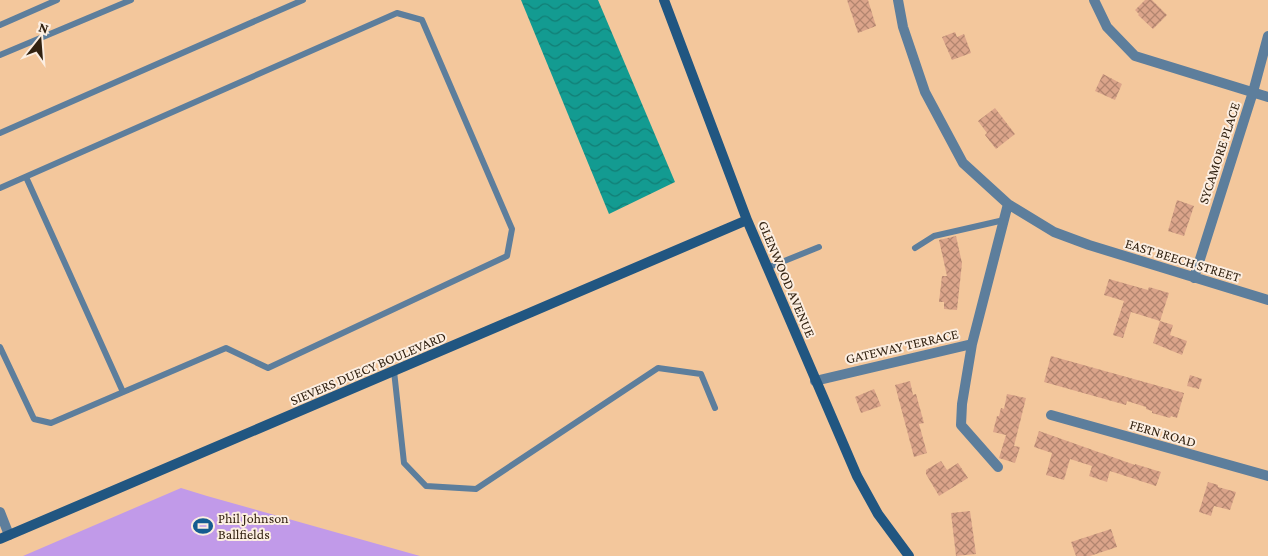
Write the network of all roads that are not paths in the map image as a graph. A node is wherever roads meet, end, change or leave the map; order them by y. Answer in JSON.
{"nodes":[{"id":1,"x":57,"y":0,"type":"edge"},
{"id":2,"x":131,"y":0,"type":"edge"},
{"id":3,"x":303,"y":0,"type":"edge"},
{"id":4,"x":664,"y":0,"type":"edge"},
{"id":5,"x":898,"y":0,"type":"edge"},
{"id":6,"x":1094,"y":0,"type":"edge"},
{"id":7,"x":0,"y":25,"type":"edge"},
{"id":8,"x":1268,"y":36,"type":"edge"},
{"id":9,"x":0,"y":55,"type":"edge"},
{"id":10,"x":1253,"y":92,"type":"junction"},
{"id":11,"x":1268,"y":97,"type":"edge"},
{"id":12,"x":0,"y":133,"type":"edge"},
{"id":13,"x":26,"y":177,"type":"junction"},
{"id":14,"x":0,"y":188,"type":"edge"},
{"id":15,"x":1008,"y":204,"type":"junction"},
{"id":16,"x":747,"y":220,"type":"junction"},
{"id":17,"x":1004,"y":220,"type":"junction"},
{"id":18,"x":819,"y":247,"type":"dead end"},
{"id":19,"x":915,"y":248,"type":"dead end"},
{"id":20,"x":767,"y":268,"type":"junction"},
{"id":21,"x":1194,"y":278,"type":"junction"},
{"id":22,"x":1268,"y":300,"type":"edge"},
{"id":23,"x":972,"y":344,"type":"junction"},
{"id":24,"x":0,"y":347,"type":"edge"},
{"id":25,"x":394,"y":371,"type":"junction"},
{"id":26,"x":815,"y":381,"type":"junction"},
{"id":27,"x":123,"y":392,"type":"junction"},
{"id":28,"x":715,"y":408,"type":"dead end"},
{"id":29,"x":1052,"y":415,"type":"dead end"},
{"id":30,"x":998,"y":467,"type":"dead end"},
{"id":31,"x":1268,"y":476,"type":"edge"},
{"id":32,"x":0,"y":512,"type":"edge"},
{"id":33,"x":4,"y":537,"type":"edge"},
{"id":34,"x":909,"y":556,"type":"edge"}],
"edges":[{"from":1,"to":7,"type":"lane"},
{"from":2,"to":9,"type":"lane"},
{"from":3,"to":12,"type":"lane"},
{"from":4,"to":16,"type":"street","name":"GLENWOOD AVENUE"},
{"from":5,"to":15,"type":"street","name":"EAST BEECH STREET"},
{"from":6,"to":10,"type":"street"},
{"from":8,"to":10,"type":"street","name":"SYCAMORE PLACE"},
{"from":10,"to":11,"type":"street"},
{"from":10,"to":21,"type":"street","name":"SYCAMORE PLACE"},
{"from":13,"to":14,"type":"lane"},
{"from":13,"to":27,"type":"lane"},
{"from":13,"to":27,"type":"lane"},
{"from":15,"to":17,"type":"street","name":"GATEWAY TERRACE"},
{"from":15,"to":21,"type":"street","name":"EAST BEECH STREET"},
{"from":16,"to":20,"type":"street","name":"GLENWOOD AVENUE"},
{"from":16,"to":25,"type":"street","name":"SIEVERS DUECY BOULEVARD"},
{"from":17,"to":19,"type":"lane"},
{"from":17,"to":23,"type":"street","name":"GATEWAY TERRACE"},
{"from":18,"to":20,"type":"lane"},
{"from":20,"to":26,"type":"street","name":"GLENWOOD AVENUE"},
{"from":21,"to":22,"type":"street","name":"EAST BEECH STREET"},
{"from":23,"to":26,"type":"street","name":"GATEWAY TERRACE"},
{"from":23,"to":30,"type":"street"},
{"from":24,"to":27,"type":"lane"},
{"from":25,"to":28,"type":"lane"},
{"from":25,"to":33,"type":"street","name":"SIEVERS DUECY BOULEVARD"},
{"from":26,"to":34,"type":"street","name":"GLENWOOD AVENUE"},
{"from":29,"to":31,"type":"street","name":"FERN ROAD"},
{"from":32,"to":33,"type":"street"}]}
